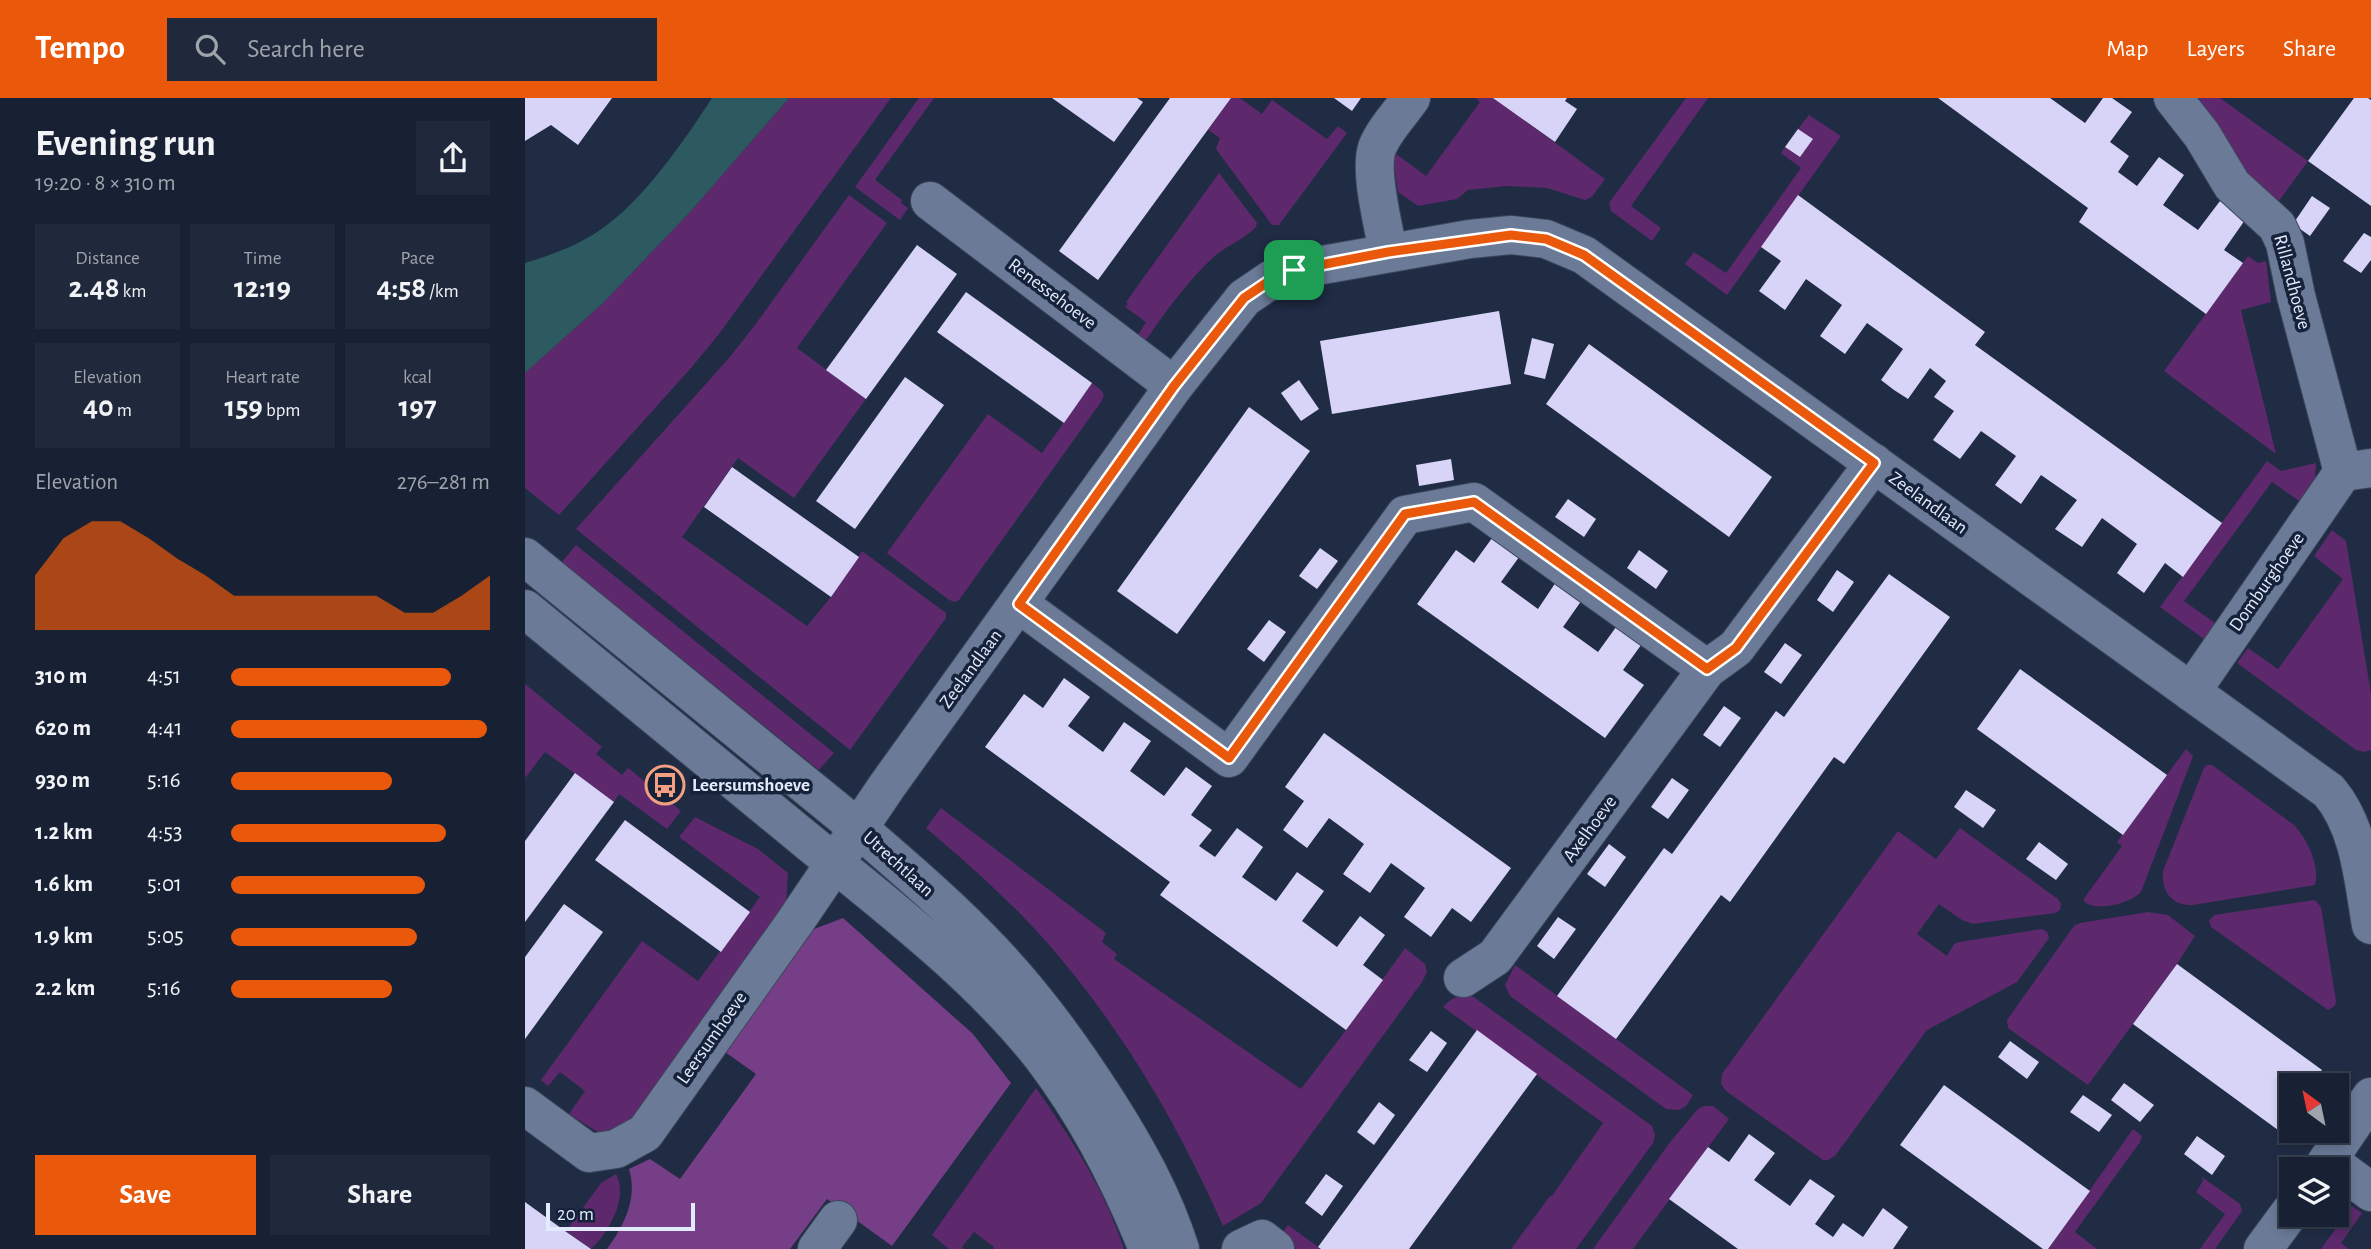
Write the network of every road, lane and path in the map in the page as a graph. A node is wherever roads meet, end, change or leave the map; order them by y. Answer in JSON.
{"nodes":[{"id":1,"x":1411,"y":98,"type":"edge"},
{"id":2,"x":2173,"y":98,"type":"edge"},
{"id":3,"x":930,"y":201,"type":"dead end"},
{"id":4,"x":1388,"y":252,"type":"junction"},
{"id":5,"x":1174,"y":386,"type":"junction"},
{"id":6,"x":1874,"y":463,"type":"junction"},
{"id":7,"x":2357,"y":470,"type":"edge"},
{"id":8,"x":525,"y":557,"type":"edge"},
{"id":9,"x":1019,"y":604,"type":"junction"},
{"id":10,"x":525,"y":609,"type":"edge"},
{"id":11,"x":1707,"y":669,"type":"junction"},
{"id":12,"x":2191,"y":692,"type":"junction"},
{"id":13,"x":858,"y":828,"type":"junction"},
{"id":14,"x":834,"y":863,"type":"junction"},
{"id":15,"x":2371,"y":925,"type":"edge"},
{"id":16,"x":1463,"y":978,"type":"dead end"},
{"id":17,"x":2371,"y":1097,"type":"edge"},
{"id":18,"x":525,"y":1106,"type":"edge"},
{"id":19,"x":2330,"y":1157,"type":"edge"},
{"id":20,"x":2349,"y":1179,"type":"edge"},
{"id":21,"x":2371,"y":1192,"type":"edge"},
{"id":22,"x":2279,"y":1227,"type":"edge"},
{"id":23,"x":1148,"y":1249,"type":"edge"},
{"id":24,"x":1180,"y":1249,"type":"edge"},
{"id":25,"x":2263,"y":1249,"type":"edge"}],
"edges":[{"from":1,"to":4,"type":"street"},
{"from":2,"to":7,"type":"street","name":"Rillandhoeve"},
{"from":3,"to":5,"type":"street","name":"Renessehoeve"},
{"from":4,"to":5,"type":"street","name":"Zeelandlaan"},
{"from":4,"to":6,"type":"street","name":"Zeelandlaan"},
{"from":5,"to":9,"type":"street","name":"Zeelandlaan"},
{"from":6,"to":11,"type":"street","name":"Axelhoeve"},
{"from":6,"to":12,"type":"street","name":"Zeelandlaan"},
{"from":7,"to":12,"type":"street","name":"Domburghoeve"},
{"from":8,"to":13,"type":"street","name":"Utrechtlaan"},
{"from":9,"to":11,"type":"street"},
{"from":9,"to":13,"type":"street","name":"Zeelandlaan"},
{"from":10,"to":14,"type":"street","name":"Utrechtlaan"},
{"from":11,"to":16,"type":"street","name":"Axelhoeve"},
{"from":12,"to":15,"type":"street","name":"Zeelandlaan"},
{"from":13,"to":14,"type":"street","name":"Leersumhoeve"},
{"from":13,"to":24,"type":"street","name":"Utrechtlaan"},
{"from":14,"to":18,"type":"street","name":"Leersumhoeve"},
{"from":14,"to":23,"type":"street","name":"Utrechtlaan"},
{"from":17,"to":19,"type":"street"},
{"from":20,"to":21,"type":"street"},
{"from":22,"to":25,"type":"street"}]}
